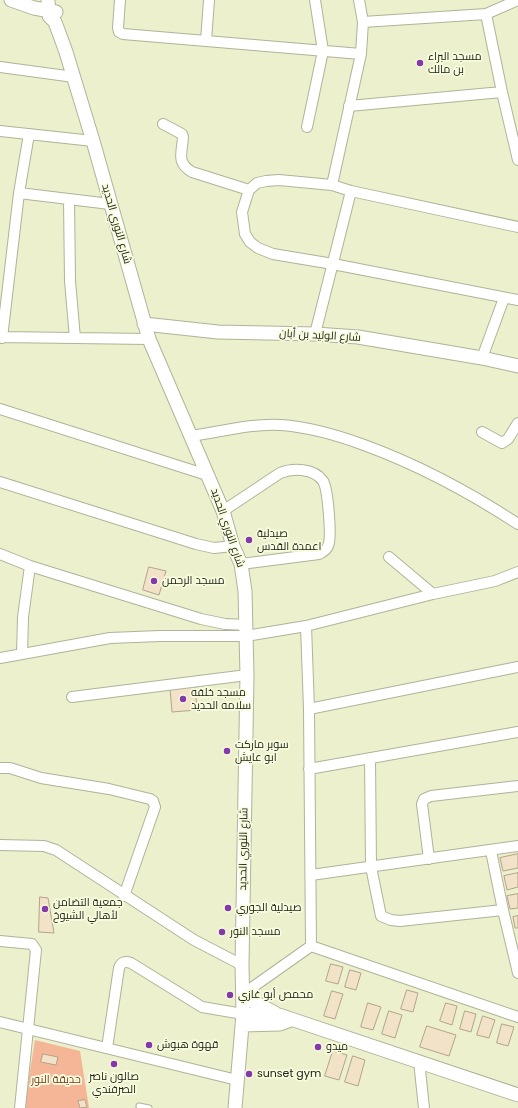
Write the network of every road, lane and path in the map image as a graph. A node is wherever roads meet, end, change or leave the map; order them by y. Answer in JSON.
{"nodes":[{"id":1,"x":11,"y":0,"type":"edge"},
{"id":2,"x":120,"y":0,"type":"edge"},
{"id":3,"x":209,"y":0,"type":"edge"},
{"id":4,"x":315,"y":0,"type":"edge"},
{"id":5,"x":359,"y":0,"type":"edge"},
{"id":6,"x":518,"y":0,"type":"edge"},
{"id":7,"x":50,"y":6,"type":"edge"},
{"id":8,"x":486,"y":14,"type":"junction"},
{"id":9,"x":363,"y":22,"type":"junction"},
{"id":10,"x":206,"y":41,"type":"junction"},
{"id":11,"x":323,"y":51,"type":"junction"},
{"id":12,"x":361,"y":54,"type":"junction"},
{"id":13,"x":0,"y":67,"type":"edge"},
{"id":14,"x":74,"y":77,"type":"junction"},
{"id":15,"x":502,"y":92,"type":"junction"},
{"id":16,"x":349,"y":106,"type":"junction"},
{"id":17,"x":163,"y":124,"type":"dead end"},
{"id":18,"x":307,"y":127,"type":"dead end"},
{"id":19,"x":0,"y":131,"type":"edge"},
{"id":20,"x":29,"y":134,"type":"junction"},
{"id":21,"x":93,"y":140,"type":"junction"},
{"id":22,"x":518,"y":160,"type":"edge"},
{"id":23,"x":332,"y":185,"type":"junction"},
{"id":24,"x":249,"y":190,"type":"junction"},
{"id":25,"x":351,"y":191,"type":"junction"},
{"id":26,"x":19,"y":194,"type":"junction"},
{"id":27,"x":69,"y":200,"type":"junction"},
{"id":28,"x":110,"y":204,"type":"junction"},
{"id":29,"x":518,"y":227,"type":"edge"},
{"id":30,"x":333,"y":264,"type":"junction"},
{"id":31,"x":504,"y":298,"type":"junction"},
{"id":32,"x":518,"y":300,"type":"edge"},
{"id":33,"x":144,"y":324,"type":"junction"},
{"id":34,"x":315,"y":334,"type":"junction"},
{"id":35,"x":1,"y":338,"type":"edge"},
{"id":36,"x":75,"y":338,"type":"junction"},
{"id":37,"x":149,"y":339,"type":"junction"},
{"id":38,"x":482,"y":358,"type":"junction"},
{"id":39,"x":518,"y":366,"type":"edge"},
{"id":40,"x":0,"y":408,"type":"edge"},
{"id":41,"x":518,"y":423,"type":"edge"},
{"id":42,"x":482,"y":432,"type":"dead end"},
{"id":43,"x":191,"y":436,"type":"junction"},
{"id":44,"x":208,"y":475,"type":"junction"},
{"id":45,"x":0,"y":482,"type":"edge"},
{"id":46,"x":223,"y":511,"type":"junction"},
{"id":47,"x":518,"y":524,"type":"edge"},
{"id":48,"x":233,"y":546,"type":"junction"},
{"id":49,"x":0,"y":554,"type":"edge"},
{"id":50,"x":389,"y":557,"type":"dead end"},
{"id":51,"x":241,"y":564,"type":"junction"},
{"id":52,"x":30,"y":566,"type":"junction"},
{"id":53,"x":518,"y":572,"type":"edge"},
{"id":54,"x":433,"y":594,"type":"junction"},
{"id":55,"x":306,"y":626,"type":"junction"},
{"id":56,"x":246,"y":630,"type":"junction"},
{"id":57,"x":22,"y":654,"type":"junction"},
{"id":58,"x":0,"y":658,"type":"edge"},
{"id":59,"x":518,"y":667,"type":"edge"},
{"id":60,"x":247,"y":675,"type":"junction"},
{"id":61,"x":72,"y":697,"type":"dead end"},
{"id":62,"x":309,"y":708,"type":"junction"},
{"id":63,"x":518,"y":732,"type":"edge"},
{"id":64,"x":370,"y":758,"type":"junction"},
{"id":65,"x":0,"y":768,"type":"edge"},
{"id":66,"x":309,"y":769,"type":"junction"},
{"id":67,"x":518,"y":786,"type":"edge"},
{"id":68,"x":0,"y":845,"type":"edge"},
{"id":69,"x":518,"y":846,"type":"edge"},
{"id":70,"x":491,"y":851,"type":"junction"},
{"id":71,"x":429,"y":859,"type":"junction"},
{"id":72,"x":371,"y":867,"type":"junction"},
{"id":73,"x":311,"y":875,"type":"junction"},
{"id":74,"x":124,"y":896,"type":"junction"},
{"id":75,"x":503,"y":910,"type":"junction"},
{"id":76,"x":0,"y":940,"type":"edge"},
{"id":77,"x":311,"y":946,"type":"junction"},
{"id":78,"x":242,"y":965,"type":"junction"},
{"id":79,"x":518,"y":973,"type":"edge"},
{"id":80,"x":243,"y":995,"type":"junction"},
{"id":81,"x":279,"y":1015,"type":"junction"},
{"id":82,"x":518,"y":1017,"type":"edge"},
{"id":83,"x":242,"y":1019,"type":"junction"},
{"id":84,"x":291,"y":1020,"type":"junction"},
{"id":85,"x":0,"y":1022,"type":"edge"},
{"id":86,"x":27,"y":1029,"type":"junction"},
{"id":87,"x":107,"y":1048,"type":"junction"},
{"id":88,"x":419,"y":1061,"type":"junction"},
{"id":89,"x":237,"y":1080,"type":"junction"},
{"id":90,"x":518,"y":1095,"type":"edge"},
{"id":91,"x":139,"y":1106,"type":"dead end"},
{"id":92,"x":20,"y":1108,"type":"edge"},
{"id":93,"x":149,"y":1108,"type":"edge"},
{"id":94,"x":235,"y":1108,"type":"edge"},
{"id":95,"x":424,"y":1108,"type":"edge"}],
"edges":[{"from":1,"to":7,"type":"street"},
{"from":2,"to":10,"type":"street"},
{"from":3,"to":10,"type":"street"},
{"from":4,"to":11,"type":"street"},
{"from":5,"to":9,"type":"street"},
{"from":6,"to":8,"type":"street"},
{"from":7,"to":14,"type":"street","name":"شارع النوري الحديد"},
{"from":8,"to":9,"type":"street"},
{"from":8,"to":15,"type":"street"},
{"from":9,"to":12,"type":"street"},
{"from":10,"to":11,"type":"street"},
{"from":11,"to":12,"type":"street"},
{"from":11,"to":18,"type":"street"},
{"from":12,"to":16,"type":"street"},
{"from":13,"to":14,"type":"street"},
{"from":14,"to":21,"type":"street","name":"شارع النوري الحديد"},
{"from":15,"to":16,"type":"street"},
{"from":15,"to":22,"type":"street"},
{"from":16,"to":23,"type":"street"},
{"from":17,"to":24,"type":"street"},
{"from":19,"to":20,"type":"street"},
{"from":20,"to":21,"type":"street"},
{"from":20,"to":26,"type":"street"},
{"from":21,"to":28,"type":"street","name":"شارع النوري الحديد"},
{"from":23,"to":24,"type":"street"},
{"from":23,"to":25,"type":"street"},
{"from":24,"to":30,"type":"street"},
{"from":25,"to":29,"type":"street"},
{"from":25,"to":30,"type":"street"},
{"from":26,"to":27,"type":"street"},
{"from":26,"to":35,"type":"street"},
{"from":27,"to":28,"type":"street"},
{"from":27,"to":36,"type":"street"},
{"from":28,"to":33,"type":"street","name":"شارع النوري الحديد"},
{"from":30,"to":31,"type":"street"},
{"from":30,"to":34,"type":"street"},
{"from":31,"to":32,"type":"street"},
{"from":31,"to":38,"type":"street"},
{"from":33,"to":34,"type":"street","name":"شارع الوليد بن أبان"},
{"from":33,"to":37,"type":"street","name":"شارع النوري الحديد"},
{"from":34,"to":38,"type":"street","name":"شارع الوليد بن أبان"},
{"from":35,"to":36,"type":"street"},
{"from":36,"to":37,"type":"street"},
{"from":37,"to":43,"type":"street","name":"شارع النوري الحديد"},
{"from":38,"to":39,"type":"street","name":"شارع الوليد بن أبان"},
{"from":40,"to":44,"type":"street"},
{"from":41,"to":42,"type":"street"},
{"from":43,"to":44,"type":"street","name":"شارع النوري الحديد"},
{"from":43,"to":47,"type":"street"},
{"from":44,"to":46,"type":"street","name":"شارع النوري الحديد"},
{"from":45,"to":48,"type":"street"},
{"from":46,"to":48,"type":"street","name":"شارع النوري الحديد"},
{"from":46,"to":51,"type":"street"},
{"from":48,"to":51,"type":"street","name":"شارع النوري الحديد"},
{"from":49,"to":52,"type":"street"},
{"from":50,"to":54,"type":"street"},
{"from":51,"to":56,"type":"street","name":"شارع النوري الحديد"},
{"from":52,"to":56,"type":"street"},
{"from":52,"to":57,"type":"street"},
{"from":53,"to":54,"type":"street"},
{"from":54,"to":55,"type":"street"},
{"from":55,"to":56,"type":"street"},
{"from":55,"to":62,"type":"street"},
{"from":56,"to":57,"type":"street"},
{"from":56,"to":60,"type":"street","name":"شارع النوري الحديد"},
{"from":57,"to":58,"type":"street"},
{"from":59,"to":62,"type":"street"},
{"from":60,"to":61,"type":"street"},
{"from":60,"to":78,"type":"street","name":"شارع النوري الحديد"},
{"from":62,"to":66,"type":"street"},
{"from":63,"to":64,"type":"street"},
{"from":64,"to":66,"type":"street"},
{"from":64,"to":72,"type":"street"},
{"from":65,"to":74,"type":"street"},
{"from":66,"to":73,"type":"street"},
{"from":67,"to":71,"type":"street"},
{"from":68,"to":74,"type":"street"},
{"from":69,"to":70,"type":"street"},
{"from":70,"to":71,"type":"street"},
{"from":70,"to":75,"type":"street"},
{"from":71,"to":72,"type":"street"},
{"from":72,"to":73,"type":"street"},
{"from":72,"to":75,"type":"street"},
{"from":73,"to":77,"type":"street"},
{"from":74,"to":78,"type":"street"},
{"from":75,"to":79,"type":"street"},
{"from":76,"to":86,"type":"street"},
{"from":77,"to":80,"type":"street"},
{"from":77,"to":82,"type":"street"},
{"from":78,"to":80,"type":"street","name":"شارع النوري الحديد"},
{"from":80,"to":81,"type":"street"},
{"from":80,"to":83,"type":"street","name":"شارع النوري الحديد"},
{"from":81,"to":83,"type":"street"},
{"from":81,"to":84,"type":"street"},
{"from":83,"to":84,"type":"street"},
{"from":83,"to":87,"type":"street"},
{"from":83,"to":89,"type":"street","name":"شارع النوري الحديد"},
{"from":84,"to":88,"type":"street"},
{"from":85,"to":86,"type":"street"},
{"from":86,"to":87,"type":"street"},
{"from":86,"to":92,"type":"street"},
{"from":87,"to":89,"type":"street"},
{"from":88,"to":90,"type":"street"},
{"from":88,"to":95,"type":"street"},
{"from":89,"to":94,"type":"street","name":"شارع النوري الحديد"},
{"from":91,"to":93,"type":"lane"}]}
